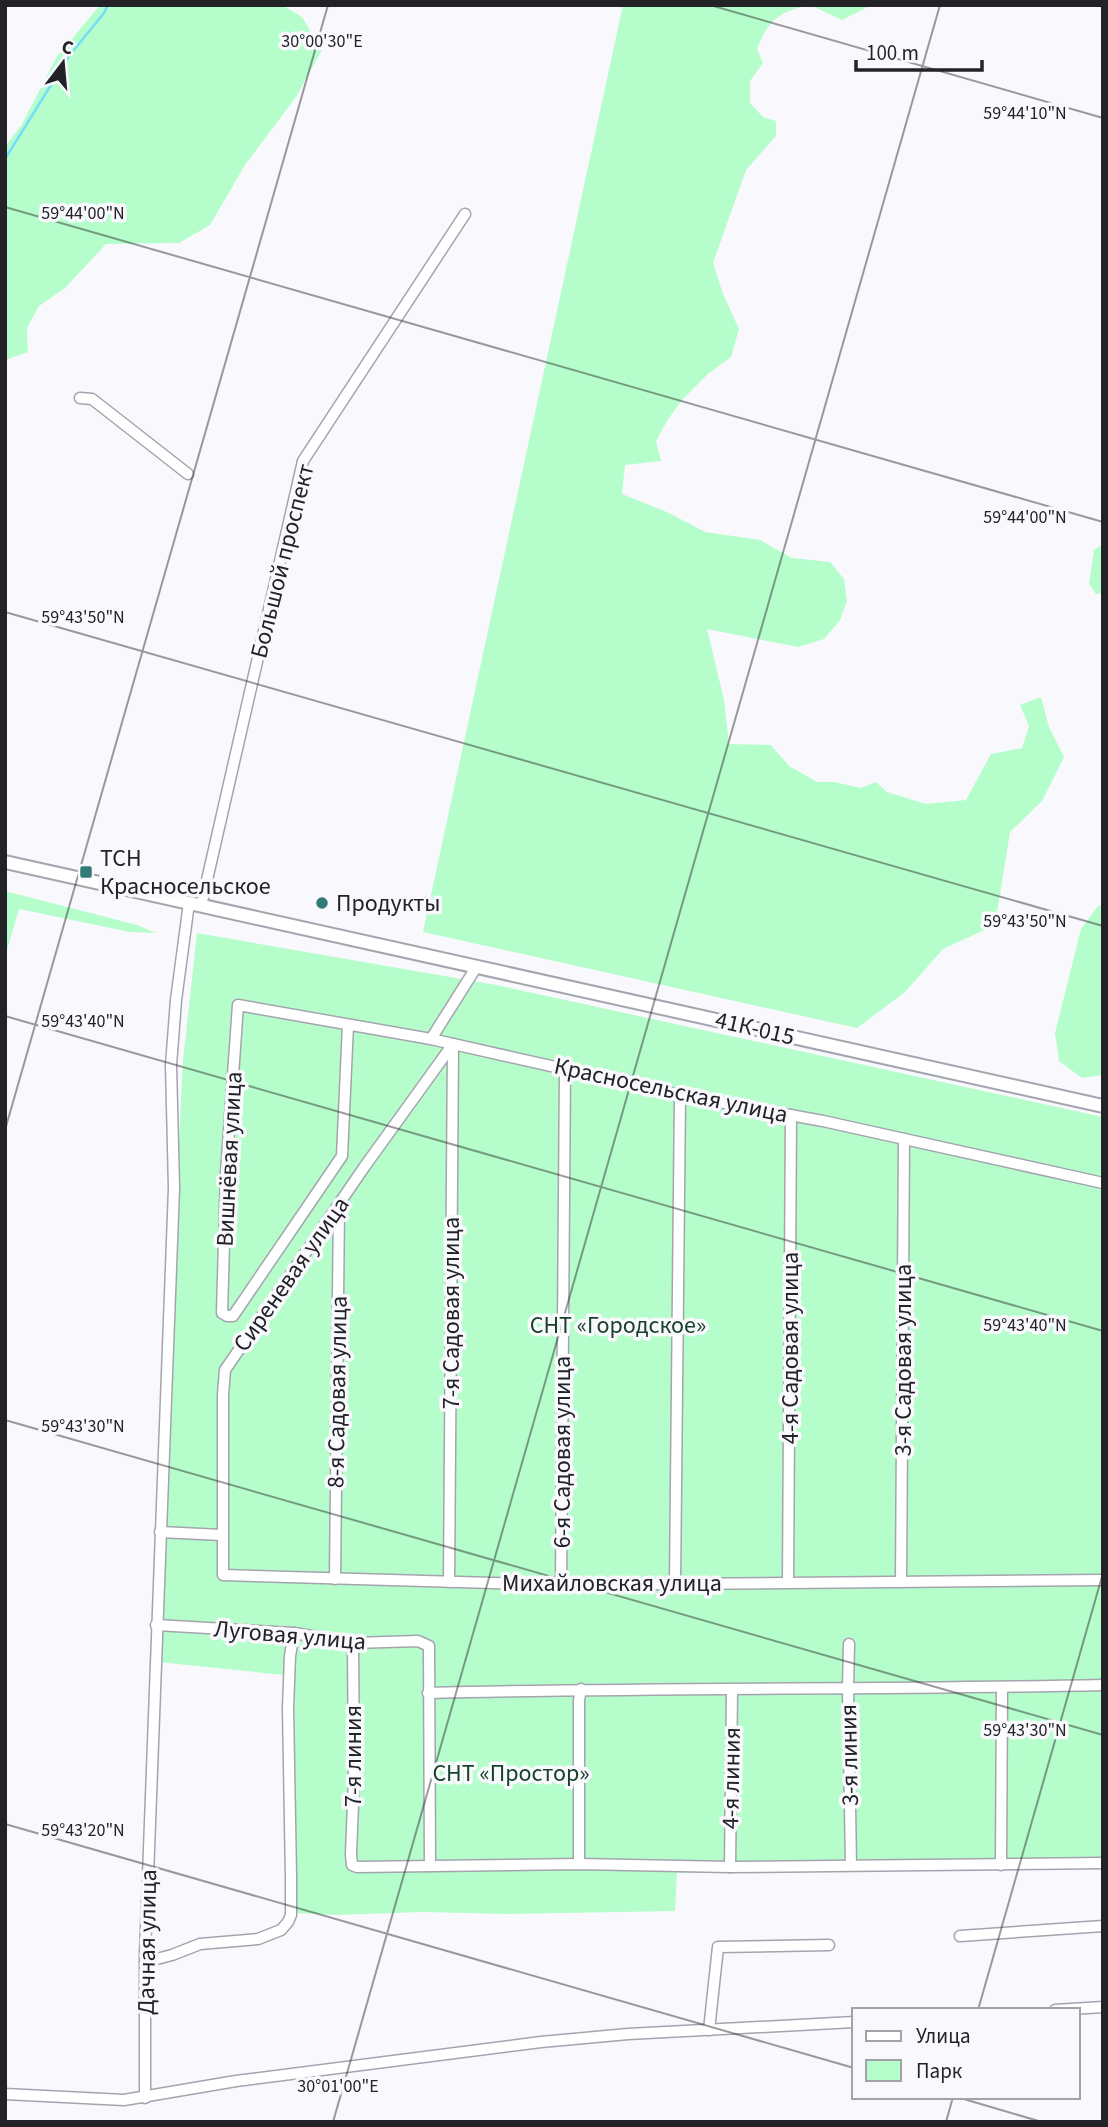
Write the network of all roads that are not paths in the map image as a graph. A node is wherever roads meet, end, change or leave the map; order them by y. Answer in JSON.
{"nodes":[{"id":1,"x":466,"y":214,"type":"dead end"},
{"id":2,"x":80,"y":398,"type":"dead end"},
{"id":3,"x":188,"y":474,"type":"dead end"},
{"id":4,"x":5,"y":862,"type":"edge"},
{"id":5,"x":195,"y":904,"type":"junction"},
{"id":6,"x":477,"y":966,"type":"junction"},
{"id":7,"x":238,"y":1005,"type":"joint"},
{"id":8,"x":348,"y":1025,"type":"junction"},
{"id":9,"x":431,"y":1039,"type":"junction"},
{"id":10,"x":453,"y":1044,"type":"junction"},
{"id":11,"x":565,"y":1068,"type":"junction"},
{"id":12,"x":680,"y":1095,"type":"junction"},
{"id":13,"x":1103,"y":1106,"type":"edge"},
{"id":14,"x":792,"y":1115,"type":"junction"},
{"id":15,"x":904,"y":1139,"type":"junction"},
{"id":16,"x":1103,"y":1183,"type":"edge"},
{"id":17,"x":339,"y":1205,"type":"junction"},
{"id":18,"x":160,"y":1532,"type":"junction"},
{"id":19,"x":222,"y":1535,"type":"junction"},
{"id":20,"x":335,"y":1579,"type":"junction"},
{"id":21,"x":1103,"y":1580,"type":"edge"},
{"id":22,"x":449,"y":1582,"type":"junction"},
{"id":23,"x":788,"y":1582,"type":"junction"},
{"id":24,"x":901,"y":1582,"type":"junction"},
{"id":25,"x":675,"y":1583,"type":"junction"},
{"id":26,"x":561,"y":1584,"type":"junction"},
{"id":27,"x":156,"y":1625,"type":"junction"},
{"id":28,"x":294,"y":1633,"type":"junction"},
{"id":29,"x":353,"y":1643,"type":"junction"},
{"id":30,"x":849,"y":1644,"type":"dead end"},
{"id":31,"x":1103,"y":1685,"type":"edge"},
{"id":32,"x":1002,"y":1687,"type":"junction"},
{"id":33,"x":581,"y":1689,"type":"junction"},
{"id":34,"x":848,"y":1689,"type":"junction"},
{"id":35,"x":732,"y":1690,"type":"junction"},
{"id":36,"x":428,"y":1693,"type":"junction"},
{"id":37,"x":1103,"y":1863,"type":"edge"},
{"id":38,"x":579,"y":1864,"type":"junction"},
{"id":39,"x":851,"y":1865,"type":"junction"},
{"id":40,"x":430,"y":1866,"type":"junction"},
{"id":41,"x":1001,"y":1866,"type":"junction"},
{"id":42,"x":730,"y":1867,"type":"junction"},
{"id":43,"x":1103,"y":1926,"type":"edge"},
{"id":44,"x":960,"y":1936,"type":"dead end"},
{"id":45,"x":829,"y":1945,"type":"dead end"},
{"id":46,"x":145,"y":1962,"type":"junction"},
{"id":47,"x":1103,"y":2007,"type":"edge"},
{"id":48,"x":1080,"y":2008,"type":"edge"},
{"id":49,"x":852,"y":2022,"type":"edge"},
{"id":50,"x":709,"y":2030,"type":"junction"},
{"id":51,"x":5,"y":2094,"type":"edge"},
{"id":52,"x":145,"y":2098,"type":"junction"}],
"edges":[{"from":1,"to":5,"type":"street","name":"Большой проспект"},
{"from":2,"to":3,"type":"street"},
{"from":4,"to":5,"type":"main road","name":"41К-015"},
{"from":5,"to":6,"type":"main road","name":"41К-015"},
{"from":5,"to":18,"type":"street","name":"Большой проспект"},
{"from":6,"to":9,"type":"street"},
{"from":6,"to":13,"type":"main road","name":"41К-015"},
{"from":7,"to":8,"type":"street","name":"Красносельская улица"},
{"from":7,"to":8,"type":"street","name":"Вишнёвая улица"},
{"from":8,"to":9,"type":"street","name":"Красносельская улица"},
{"from":9,"to":10,"type":"street","name":"Красносельская улица"},
{"from":10,"to":11,"type":"street","name":"Красносельская улица"},
{"from":10,"to":17,"type":"street","name":"Сиреневая улица"},
{"from":10,"to":22,"type":"street","name":"7-я Садовая улица"},
{"from":11,"to":12,"type":"street","name":"Красносельская улица"},
{"from":11,"to":26,"type":"street","name":"6-я Садовая улица"},
{"from":12,"to":14,"type":"street","name":"Красносельская улица"},
{"from":12,"to":25,"type":"street"},
{"from":14,"to":15,"type":"street","name":"Красносельская улица"},
{"from":14,"to":23,"type":"street","name":"4-я Садовая улица"},
{"from":15,"to":16,"type":"street","name":"Красносельская улица"},
{"from":15,"to":24,"type":"street","name":"3-я Садовая улица"},
{"from":17,"to":19,"type":"street","name":"Сиреневая улица"},
{"from":17,"to":20,"type":"street","name":"8-я Садовая улица"},
{"from":18,"to":19,"type":"street"},
{"from":18,"to":27,"type":"street","name":"Дачная улица"},
{"from":19,"to":20,"type":"street","name":"Михайловская улица"},
{"from":20,"to":22,"type":"street","name":"Михайловская улица"},
{"from":21,"to":24,"type":"street","name":"Михайловская улица"},
{"from":22,"to":26,"type":"street","name":"Михайловская улица"},
{"from":23,"to":24,"type":"street","name":"Михайловская улица"},
{"from":23,"to":25,"type":"street","name":"Михайловская улица"},
{"from":25,"to":26,"type":"street","name":"Михайловская улица"},
{"from":27,"to":28,"type":"street","name":"Луговая улица"},
{"from":27,"to":46,"type":"street","name":"Дачная улица"},
{"from":28,"to":29,"type":"street","name":"Луговая улица"},
{"from":28,"to":46,"type":"street"},
{"from":29,"to":36,"type":"street","name":"Луговая улица"},
{"from":29,"to":40,"type":"street","name":"7-я линия"},
{"from":30,"to":34,"type":"street","name":"3-я линия"},
{"from":31,"to":32,"type":"street"},
{"from":32,"to":34,"type":"street"},
{"from":32,"to":41,"type":"street"},
{"from":33,"to":35,"type":"street"},
{"from":33,"to":36,"type":"street"},
{"from":33,"to":38,"type":"street"},
{"from":34,"to":35,"type":"street"},
{"from":34,"to":39,"type":"street","name":"3-я линия"},
{"from":35,"to":42,"type":"street","name":"4-я линия"},
{"from":36,"to":40,"type":"street"},
{"from":37,"to":41,"type":"street"},
{"from":38,"to":40,"type":"street"},
{"from":38,"to":42,"type":"street"},
{"from":39,"to":41,"type":"street"},
{"from":39,"to":42,"type":"street"},
{"from":43,"to":44,"type":"street"},
{"from":45,"to":50,"type":"street"},
{"from":46,"to":52,"type":"street","name":"Дачная улица"},
{"from":47,"to":48,"type":"street"},
{"from":49,"to":50,"type":"street"},
{"from":50,"to":52,"type":"street"},
{"from":51,"to":52,"type":"street"}]}
